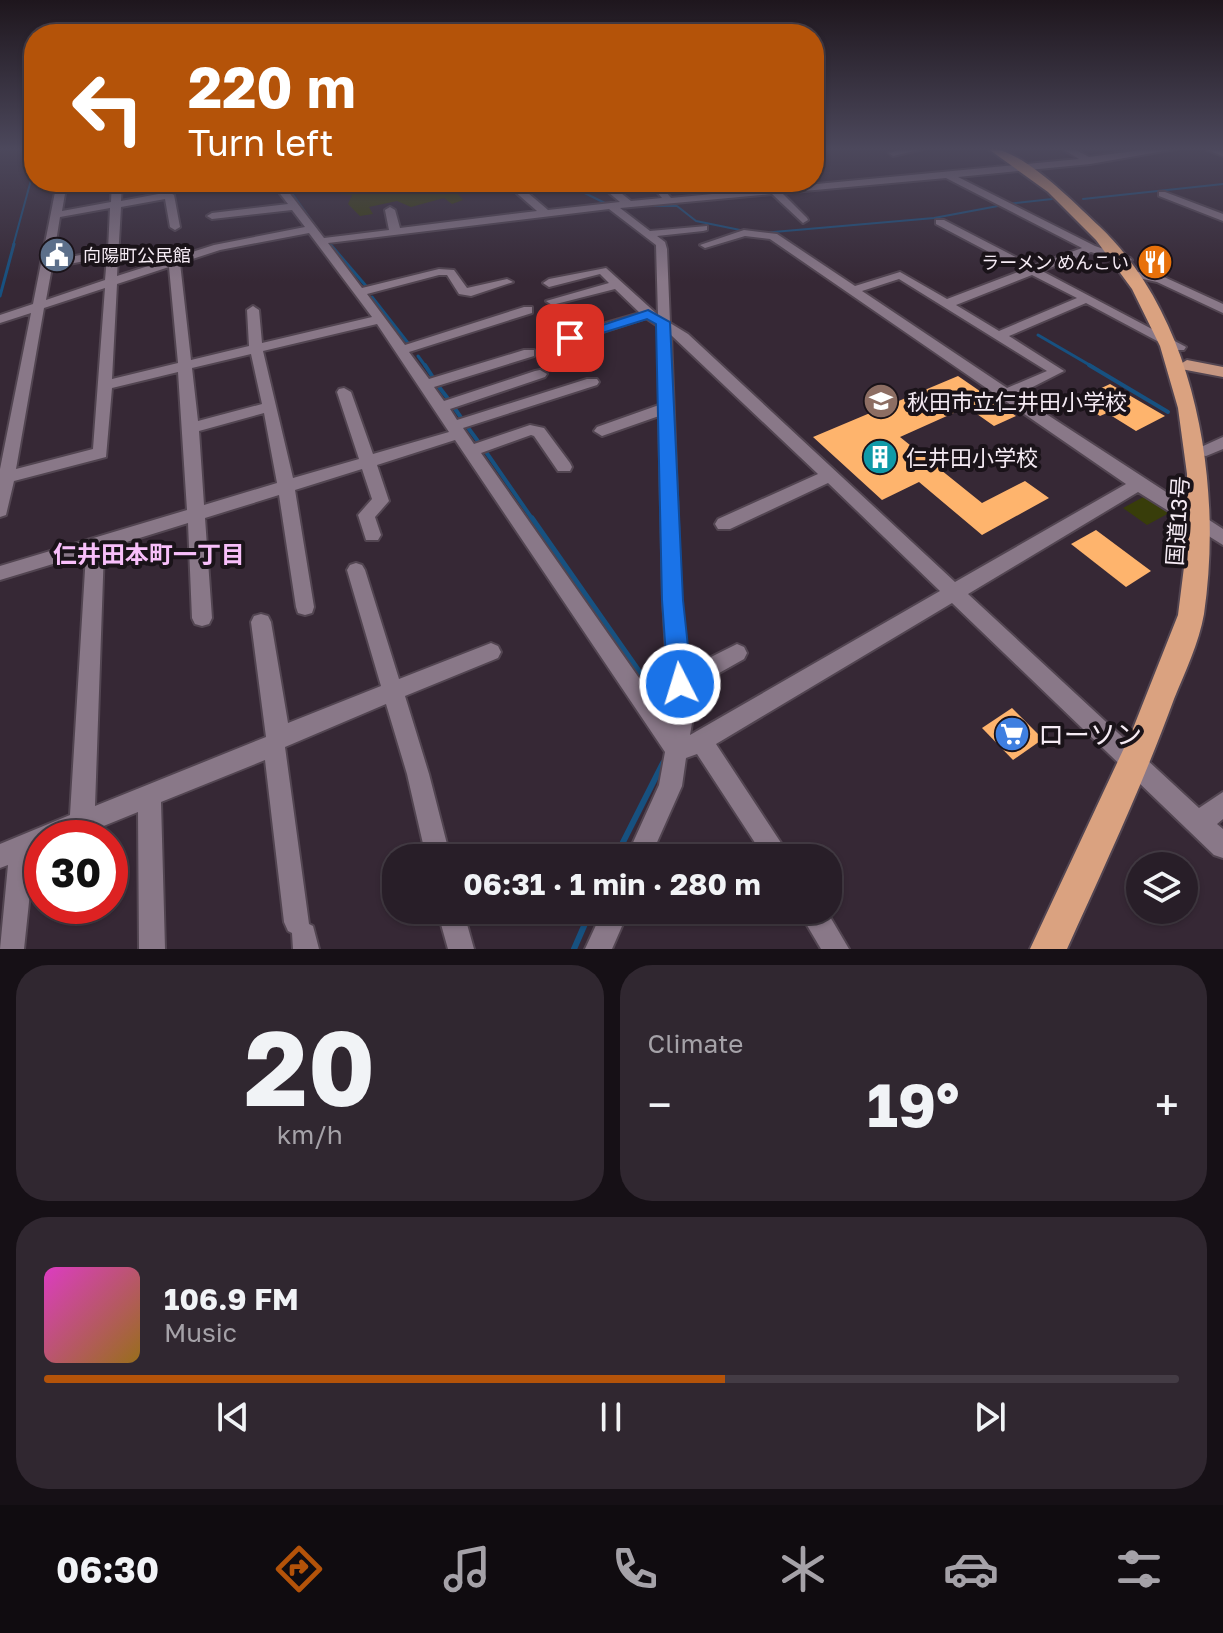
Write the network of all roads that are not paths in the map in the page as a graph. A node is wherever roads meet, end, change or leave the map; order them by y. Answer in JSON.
{"nodes":[{"id":1,"x":60,"y":192,"type":"edge"},
{"id":2,"x":117,"y":192,"type":"edge"},
{"id":3,"x":285,"y":192,"type":"edge"},
{"id":4,"x":523,"y":192,"type":"edge"},
{"id":5,"x":614,"y":192,"type":"edge"},
{"id":6,"x":662,"y":192,"type":"edge"},
{"id":7,"x":760,"y":192,"type":"edge"},
{"id":8,"x":775,"y":192,"type":"edge"},
{"id":9,"x":981,"y":192,"type":"edge"},
{"id":10,"x":1055,"y":192,"type":"edge"},
{"id":11,"x":1162,"y":194,"type":"dead end"},
{"id":12,"x":169,"y":195,"type":"joint"},
{"id":13,"x":669,"y":201,"type":"junction"},
{"id":14,"x":1223,"y":203,"type":"edge"},
{"id":15,"x":628,"y":204,"type":"junction"},
{"id":16,"x":116,"y":205,"type":"junction"},
{"id":17,"x":296,"y":206,"type":"junction"},
{"id":18,"x":611,"y":206,"type":"junction"},
{"id":19,"x":390,"y":210,"type":"dead end"},
{"id":20,"x":1203,"y":211,"type":"junction"},
{"id":21,"x":545,"y":213,"type":"junction"},
{"id":22,"x":57,"y":215,"type":"junction"},
{"id":23,"x":212,"y":216,"type":"dead end"},
{"id":24,"x":1223,"y":218,"type":"edge"},
{"id":25,"x":803,"y":220,"type":"dead end"},
{"id":26,"x":940,"y":222,"type":"dead end"},
{"id":27,"x":175,"y":227,"type":"dead end"},
{"id":28,"x":703,"y":228,"type":"dead end"},
{"id":29,"x":395,"y":231,"type":"junction"},
{"id":30,"x":647,"y":234,"type":"junction"},
{"id":31,"x":317,"y":235,"type":"junction"},
{"id":32,"x":705,"y":245,"type":"dead end"},
{"id":33,"x":1091,"y":248,"type":"junction"},
{"id":34,"x":114,"y":252,"type":"junction"},
{"id":35,"x":174,"y":261,"type":"junction"},
{"id":36,"x":48,"y":264,"type":"junction"},
{"id":37,"x":1132,"y":268,"type":"junction"},
{"id":38,"x":1033,"y":271,"type":"junction"},
{"id":39,"x":112,"y":281,"type":"junction"},
{"id":40,"x":507,"y":282,"type":"dead end"},
{"id":41,"x":549,"y":283,"type":"dead end"},
{"id":42,"x":617,"y":285,"type":"junction"},
{"id":43,"x":854,"y":290,"type":"junction"},
{"id":44,"x":360,"y":292,"type":"junction"},
{"id":45,"x":1086,"y":299,"type":"junction"},
{"id":46,"x":552,"y":301,"type":"dead end"},
{"id":47,"x":946,"y":304,"type":"junction"},
{"id":48,"x":40,"y":306,"type":"junction"},
{"id":49,"x":1223,"y":309,"type":"edge"},
{"id":50,"x":253,"y":310,"type":"dead end"},
{"id":51,"x":528,"y":310,"type":"dead end"},
{"id":52,"x":1,"y":318,"type":"edge"},
{"id":53,"x":656,"y":318,"type":"junction"},
{"id":54,"x":380,"y":319,"type":"junction"},
{"id":55,"x":998,"y":336,"type":"junction"},
{"id":56,"x":570,"y":338,"type":"dead end"},
{"id":57,"x":256,"y":348,"type":"junction"},
{"id":58,"x":402,"y":350,"type":"junction"},
{"id":59,"x":529,"y":353,"type":"dead end"},
{"id":60,"x":1183,"y":356,"type":"junction"},
{"id":61,"x":185,"y":365,"type":"junction"},
{"id":62,"x":1223,"y":372,"type":"edge"},
{"id":63,"x":540,"y":374,"type":"dead end"},
{"id":64,"x":592,"y":382,"type":"dead end"},
{"id":65,"x":105,"y":385,"type":"junction"},
{"id":66,"x":425,"y":385,"type":"junction"},
{"id":67,"x":344,"y":392,"type":"dead end"},
{"id":68,"x":1006,"y":394,"type":"junction"},
{"id":69,"x":270,"y":407,"type":"junction"},
{"id":70,"x":440,"y":407,"type":"junction"},
{"id":71,"x":666,"y":408,"type":"junction"},
{"id":72,"x":191,"y":428,"type":"junction"},
{"id":73,"x":456,"y":430,"type":"junction"},
{"id":74,"x":602,"y":431,"type":"dead end"},
{"id":75,"x":1214,"y":447,"type":"edge"},
{"id":76,"x":471,"y":451,"type":"junction"},
{"id":77,"x":368,"y":462,"type":"junction"},
{"id":78,"x":564,"y":467,"type":"dead end"},
{"id":79,"x":829,"y":476,"type":"junction"},
{"id":80,"x":6,"y":477,"type":"junction"},
{"id":81,"x":1138,"y":484,"type":"junction"},
{"id":82,"x":286,"y":486,"type":"junction"},
{"id":83,"x":0,"y":511,"type":"edge"},
{"id":84,"x":197,"y":513,"type":"junction"},
{"id":85,"x":724,"y":524,"type":"dead end"},
{"id":86,"x":1214,"y":532,"type":"edge"},
{"id":87,"x":372,"y":535,"type":"dead end"},
{"id":88,"x":95,"y":544,"type":"junction"},
{"id":89,"x":356,"y":570,"type":"dead end"},
{"id":90,"x":0,"y":573,"type":"edge"},
{"id":91,"x":955,"y":594,"type":"junction"},
{"id":92,"x":305,"y":607,"type":"dead end"},
{"id":93,"x":202,"y":618,"type":"dead end"},
{"id":94,"x":261,"y":622,"type":"dead end"},
{"id":95,"x":491,"y":652,"type":"dead end"},
{"id":96,"x":737,"y":653,"type":"dead end"},
{"id":97,"x":680,"y":684,"type":"junction"},
{"id":98,"x":393,"y":691,"type":"junction"},
{"id":99,"x":276,"y":741,"type":"junction"},
{"id":100,"x":701,"y":741,"type":"junction"},
{"id":101,"x":677,"y":751,"type":"junction"},
{"id":102,"x":1134,"y":762,"type":"junction"},
{"id":103,"x":149,"y":794,"type":"junction"},
{"id":104,"x":1223,"y":804,"type":"edge"},
{"id":105,"x":82,"y":820,"type":"edge"},
{"id":106,"x":87,"y":820,"type":"edge"},
{"id":107,"x":1199,"y":823,"type":"junction"},
{"id":108,"x":435,"y":844,"type":"edge"},
{"id":109,"x":644,"y":844,"type":"edge"},
{"id":110,"x":770,"y":844,"type":"edge"},
{"id":111,"x":1223,"y":846,"type":"edge"},
{"id":112,"x":24,"y":864,"type":"edge"},
{"id":113,"x":454,"y":924,"type":"edge"},
{"id":114,"x":610,"y":924,"type":"edge"},
{"id":115,"x":820,"y":924,"type":"edge"},
{"id":116,"x":302,"y":935,"type":"edge"},
{"id":117,"x":11,"y":949,"type":"edge"},
{"id":118,"x":152,"y":949,"type":"edge"},
{"id":119,"x":461,"y":949,"type":"edge"},
{"id":120,"x":598,"y":949,"type":"edge"},
{"id":121,"x":836,"y":949,"type":"edge"},
{"id":122,"x":1048,"y":949,"type":"edge"}],
"edges":[{"from":1,"to":22,"type":"street"},
{"from":2,"to":16,"type":"street"},
{"from":3,"to":17,"type":"street"},
{"from":4,"to":21,"type":"street"},
{"from":5,"to":15,"type":"street"},
{"from":6,"to":13,"type":"street"},
{"from":7,"to":13,"type":"street"},
{"from":8,"to":25,"type":"street"},
{"from":9,"to":33,"type":"street"},
{"from":10,"to":37,"type":"highway","name":"国道13号"},
{"from":11,"to":20,"type":"street"},
{"from":12,"to":16,"type":"street"},
{"from":12,"to":27,"type":"street"},
{"from":13,"to":15,"type":"street"},
{"from":14,"to":20,"type":"street"},
{"from":15,"to":18,"type":"street"},
{"from":16,"to":22,"type":"street"},
{"from":16,"to":34,"type":"street"},
{"from":17,"to":23,"type":"street"},
{"from":17,"to":31,"type":"street"},
{"from":18,"to":21,"type":"street"},
{"from":18,"to":30,"type":"street"},
{"from":19,"to":29,"type":"street"},
{"from":20,"to":24,"type":"street"},
{"from":21,"to":29,"type":"street"},
{"from":22,"to":36,"type":"street"},
{"from":26,"to":38,"type":"street"},
{"from":28,"to":30,"type":"street"},
{"from":29,"to":31,"type":"street"},
{"from":30,"to":53,"type":"street"},
{"from":31,"to":35,"type":"street"},
{"from":31,"to":44,"type":"street"},
{"from":32,"to":43,"type":"street"},
{"from":33,"to":37,"type":"street"},
{"from":33,"to":38,"type":"street"},
{"from":34,"to":36,"type":"street"},
{"from":34,"to":39,"type":"street"},
{"from":35,"to":39,"type":"street"},
{"from":35,"to":61,"type":"street"},
{"from":36,"to":48,"type":"street"},
{"from":37,"to":49,"type":"street"},
{"from":37,"to":60,"type":"highway","name":"国道13号"},
{"from":38,"to":45,"type":"street"},
{"from":38,"to":47,"type":"street"},
{"from":39,"to":48,"type":"street"},
{"from":39,"to":65,"type":"street"},
{"from":40,"to":44,"type":"street"},
{"from":41,"to":42,"type":"street"},
{"from":42,"to":46,"type":"street"},
{"from":42,"to":53,"type":"street"},
{"from":43,"to":47,"type":"street"},
{"from":43,"to":68,"type":"street"},
{"from":44,"to":54,"type":"street"},
{"from":45,"to":55,"type":"street"},
{"from":45,"to":60,"type":"street"},
{"from":47,"to":55,"type":"street"},
{"from":48,"to":52,"type":"street"},
{"from":48,"to":80,"type":"street"},
{"from":50,"to":57,"type":"street"},
{"from":51,"to":58,"type":"street"},
{"from":53,"to":56,"type":"street"},
{"from":53,"to":71,"type":"street"},
{"from":53,"to":79,"type":"street"},
{"from":54,"to":57,"type":"street"},
{"from":54,"to":58,"type":"street"},
{"from":55,"to":68,"type":"street"},
{"from":57,"to":61,"type":"street"},
{"from":57,"to":69,"type":"street"},
{"from":58,"to":66,"type":"street"},
{"from":59,"to":66,"type":"street"},
{"from":60,"to":62,"type":"main road"},
{"from":60,"to":75,"type":"highway","name":"国道13号"},
{"from":61,"to":65,"type":"street"},
{"from":61,"to":72,"type":"street"},
{"from":63,"to":70,"type":"street"},
{"from":64,"to":73,"type":"street"},
{"from":65,"to":80,"type":"street"},
{"from":66,"to":70,"type":"street"},
{"from":67,"to":77,"type":"street"},
{"from":68,"to":81,"type":"street"},
{"from":69,"to":72,"type":"street"},
{"from":69,"to":82,"type":"street"},
{"from":70,"to":73,"type":"street"},
{"from":71,"to":74,"type":"street"},
{"from":71,"to":97,"type":"street"},
{"from":72,"to":84,"type":"street"},
{"from":73,"to":76,"type":"street"},
{"from":73,"to":77,"type":"street"},
{"from":75,"to":86,"type":"highway","name":"国道13号"},
{"from":76,"to":78,"type":"street"},
{"from":76,"to":101,"type":"street"},
{"from":77,"to":82,"type":"street"},
{"from":77,"to":87,"type":"street"},
{"from":79,"to":85,"type":"street"},
{"from":79,"to":91,"type":"street"},
{"from":80,"to":83,"type":"street"},
{"from":81,"to":86,"type":"street"},
{"from":81,"to":91,"type":"street"},
{"from":82,"to":84,"type":"street"},
{"from":82,"to":92,"type":"street"},
{"from":84,"to":88,"type":"street"},
{"from":84,"to":93,"type":"street"},
{"from":86,"to":102,"type":"highway","name":"国道13号"},
{"from":88,"to":90,"type":"street"},
{"from":88,"to":105,"type":"street"},
{"from":89,"to":98,"type":"street"},
{"from":91,"to":100,"type":"street"},
{"from":91,"to":102,"type":"street"},
{"from":94,"to":99,"type":"street"},
{"from":95,"to":98,"type":"street"},
{"from":96,"to":97,"type":"street"},
{"from":97,"to":101,"type":"street"},
{"from":98,"to":99,"type":"street"},
{"from":98,"to":108,"type":"street"},
{"from":99,"to":103,"type":"street"},
{"from":99,"to":116,"type":"street"},
{"from":100,"to":101,"type":"street"},
{"from":100,"to":110,"type":"street"},
{"from":101,"to":109,"type":"street"},
{"from":102,"to":107,"type":"street"},
{"from":102,"to":122,"type":"highway","name":"国道13号"},
{"from":103,"to":106,"type":"street"},
{"from":103,"to":118,"type":"street"},
{"from":104,"to":107,"type":"street"},
{"from":107,"to":111,"type":"street"},
{"from":112,"to":117,"type":"street"},
{"from":113,"to":119,"type":"street"},
{"from":114,"to":120,"type":"street"},
{"from":115,"to":121,"type":"street"}]}
